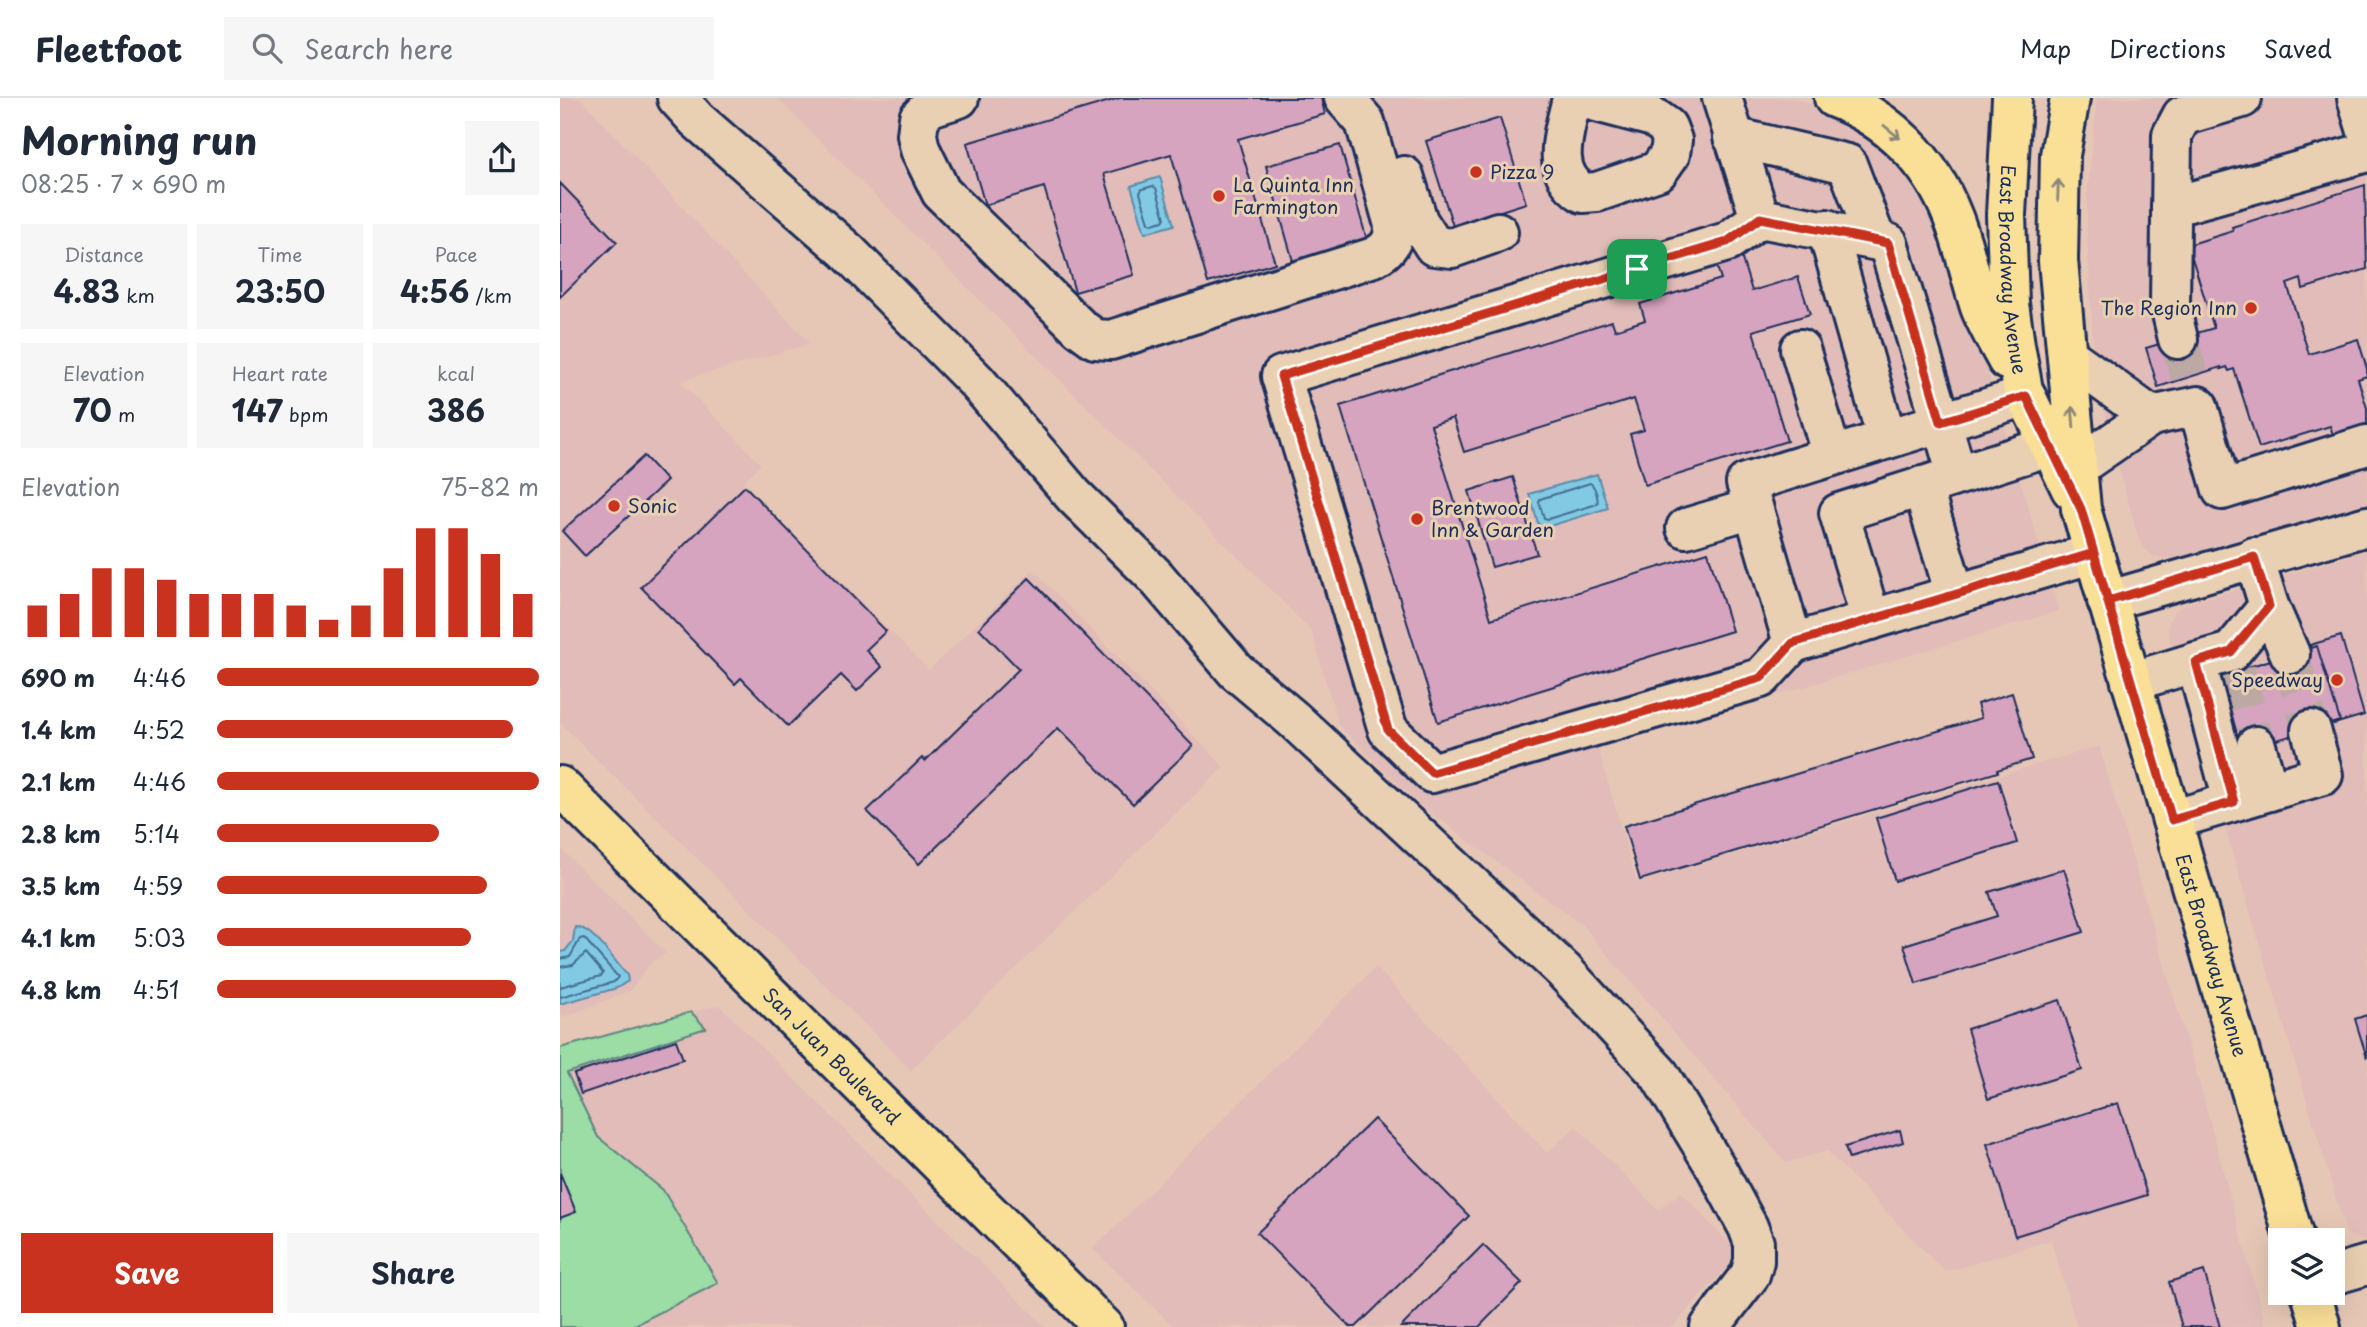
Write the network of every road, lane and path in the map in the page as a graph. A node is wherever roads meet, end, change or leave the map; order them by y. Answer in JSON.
{"nodes":[{"id":1,"x":677,"y":98,"type":"edge"},
{"id":2,"x":959,"y":98,"type":"edge"},
{"id":3,"x":1344,"y":98,"type":"edge"},
{"id":4,"x":1378,"y":98,"type":"edge"},
{"id":5,"x":1572,"y":98,"type":"edge"},
{"id":6,"x":1581,"y":98,"type":"edge"},
{"id":7,"x":1722,"y":98,"type":"edge"},
{"id":8,"x":1834,"y":98,"type":"edge"},
{"id":9,"x":2012,"y":98,"type":"edge"},
{"id":10,"x":2242,"y":98,"type":"edge"},
{"id":11,"x":2357,"y":98,"type":"edge"},
{"id":12,"x":2059,"y":100,"type":"edge"},
{"id":13,"x":2367,"y":131,"type":"edge"},
{"id":14,"x":1733,"y":137,"type":"junction"},
{"id":15,"x":2367,"y":152,"type":"edge"},
{"id":16,"x":2171,"y":207,"type":"junction"},
{"id":17,"x":1760,"y":218,"type":"junction"},
{"id":18,"x":1827,"y":229,"type":"junction"},
{"id":19,"x":1498,"y":232,"type":"dead end"},
{"id":20,"x":1876,"y":240,"type":"junction"},
{"id":21,"x":2178,"y":339,"type":"tunnel mouth"},
{"id":22,"x":1800,"y":349,"type":"dead end"},
{"id":23,"x":2068,"y":356,"type":"junction"},
{"id":24,"x":2024,"y":393,"type":"junction"},
{"id":25,"x":2151,"y":416,"type":"junction"},
{"id":26,"x":1941,"y":422,"type":"junction"},
{"id":27,"x":1887,"y":439,"type":"junction"},
{"id":28,"x":2367,"y":445,"type":"edge"},
{"id":29,"x":1832,"y":456,"type":"junction"},
{"id":30,"x":2064,"y":457,"type":"junction"},
{"id":31,"x":1940,"y":481,"type":"junction"},
{"id":32,"x":1753,"y":508,"type":"junction"},
{"id":33,"x":2367,"y":526,"type":"edge"},
{"id":34,"x":1686,"y":528,"type":"dead end"},
{"id":35,"x":2094,"y":553,"type":"junction"},
{"id":36,"x":2254,"y":557,"type":"junction"},
{"id":37,"x":1955,"y":594,"type":"junction"},
{"id":38,"x":2108,"y":601,"type":"junction"},
{"id":39,"x":2269,"y":606,"type":"junction"},
{"id":40,"x":1871,"y":620,"type":"junction"},
{"id":41,"x":1793,"y":643,"type":"junction"},
{"id":42,"x":2290,"y":654,"type":"tunnel mouth"},
{"id":43,"x":2221,"y":662,"type":"junction"},
{"id":44,"x":2131,"y":682,"type":"junction"},
{"id":45,"x":2311,"y":730,"type":"tunnel mouth"},
{"id":46,"x":2256,"y":746,"type":"tunnel mouth"},
{"id":47,"x":560,"y":786,"type":"edge"},
{"id":48,"x":2251,"y":796,"type":"junction"},
{"id":49,"x":2172,"y":820,"type":"junction"},
{"id":50,"x":2291,"y":1228,"type":"edge"},
{"id":51,"x":2367,"y":1265,"type":"edge"},
{"id":52,"x":2345,"y":1271,"type":"edge"},
{"id":53,"x":2314,"y":1305,"type":"edge"},
{"id":54,"x":1104,"y":1327,"type":"edge"},
{"id":55,"x":1710,"y":1327,"type":"edge"},
{"id":56,"x":2320,"y":1327,"type":"edge"}],
"edges":[{"from":1,"to":55,"type":"street"},
{"from":2,"to":3,"type":"street"},
{"from":4,"to":19,"type":"street"},
{"from":5,"to":6,"type":"street"},
{"from":7,"to":14,"type":"street"},
{"from":8,"to":24,"type":"main road","one_way":true},
{"from":9,"to":24,"type":"main road","name":"East Broadway Avenue"},
{"from":10,"to":16,"type":"street"},
{"from":11,"to":13,"type":"street"},
{"from":23,"to":12,"type":"main road","name":"East Broadway Avenue","one_way":true},
{"from":14,"to":17,"type":"street"},
{"from":14,"to":20,"type":"street"},
{"from":15,"to":16,"type":"street"},
{"from":16,"to":21,"type":"street"},
{"from":17,"to":18,"type":"street"},
{"from":17,"to":41,"type":"street"},
{"from":18,"to":20,"type":"street"},
{"from":18,"to":27,"type":"street"},
{"from":20,"to":26,"type":"street"},
{"from":22,"to":29,"type":"street"},
{"from":23,"to":25,"type":"street"},
{"from":30,"to":23,"type":"main road","name":"East Broadway Avenue","one_way":true},
{"from":24,"to":26,"type":"street"},
{"from":24,"to":30,"type":"main road","name":"East Broadway Avenue"},
{"from":25,"to":28,"type":"street"},
{"from":25,"to":30,"type":"street"},
{"from":26,"to":27,"type":"street"},
{"from":26,"to":31,"type":"street"},
{"from":27,"to":29,"type":"street"},
{"from":29,"to":32,"type":"street"},
{"from":30,"to":31,"type":"street"},
{"from":30,"to":35,"type":"main road","name":"East Broadway Avenue"},
{"from":31,"to":37,"type":"street"},
{"from":31,"to":40,"type":"street"},
{"from":32,"to":34,"type":"street"},
{"from":32,"to":41,"type":"street"},
{"from":33,"to":36,"type":"street"},
{"from":35,"to":37,"type":"street"},
{"from":35,"to":38,"type":"main road","name":"East Broadway Avenue"},
{"from":36,"to":38,"type":"street"},
{"from":36,"to":39,"type":"street"},
{"from":37,"to":40,"type":"street"},
{"from":38,"to":44,"type":"main road","name":"East Broadway Avenue"},
{"from":39,"to":42,"type":"street"},
{"from":39,"to":43,"type":"street"},
{"from":40,"to":41,"type":"street"},
{"from":43,"to":44,"type":"street"},
{"from":43,"to":48,"type":"street"},
{"from":44,"to":49,"type":"main road","name":"East Broadway Avenue"},
{"from":45,"to":48,"type":"street"},
{"from":46,"to":48,"type":"street"},
{"from":47,"to":54,"type":"main road","name":"San Juan Boulevard"},
{"from":48,"to":49,"type":"street"},
{"from":49,"to":50,"type":"main road","name":"East Broadway Avenue"},
{"from":51,"to":52,"type":"street"},
{"from":53,"to":56,"type":"main road"}]}
